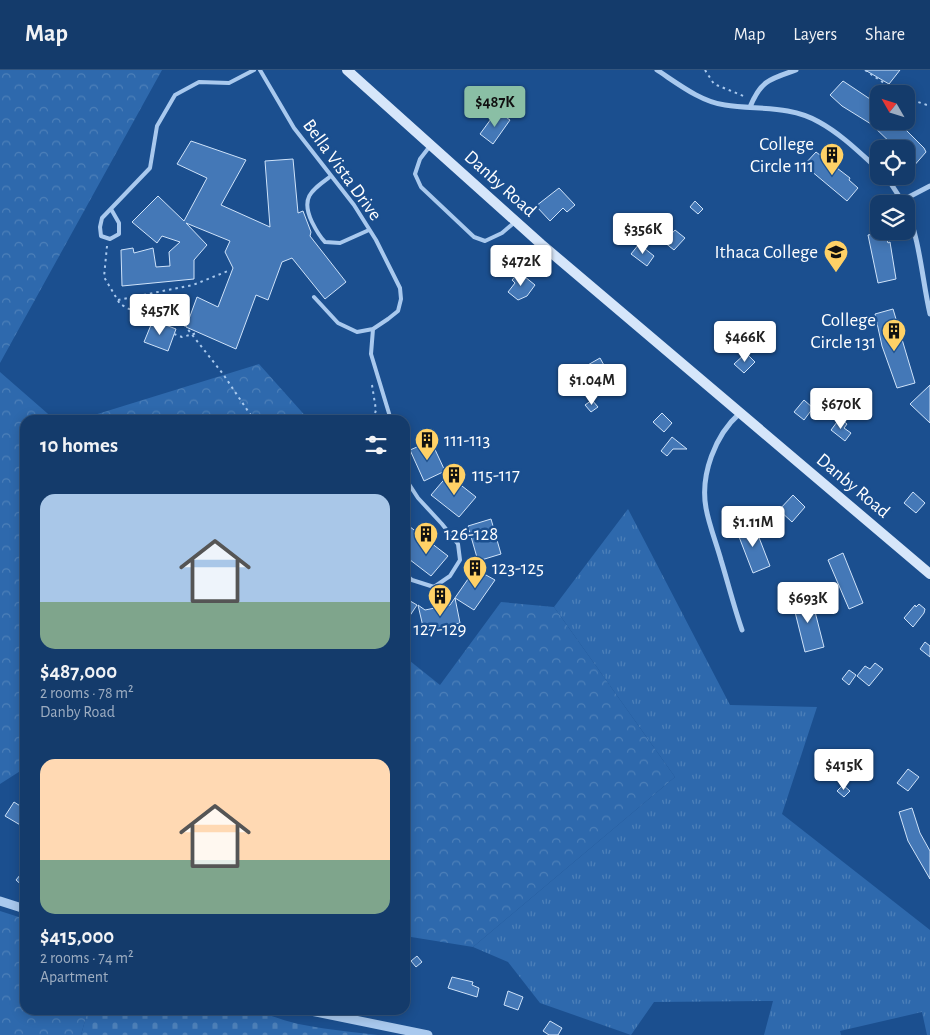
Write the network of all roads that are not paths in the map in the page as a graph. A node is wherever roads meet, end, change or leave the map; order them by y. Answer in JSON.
{"nodes":[{"id":1,"x":254,"y":70,"type":"edge"},
{"id":2,"x":260,"y":70,"type":"edge"},
{"id":3,"x":347,"y":70,"type":"edge"},
{"id":4,"x":657,"y":70,"type":"edge"},
{"id":5,"x":796,"y":70,"type":"edge"},
{"id":6,"x":750,"y":107,"type":"junction"},
{"id":7,"x":430,"y":146,"type":"junction"},
{"id":8,"x":870,"y":162,"type":"edge"},
{"id":9,"x":331,"y":176,"type":"junction"},
{"id":10,"x":930,"y":186,"type":"edge"},
{"id":11,"x":915,"y":195,"type":"edge"},
{"id":12,"x":111,"y":209,"type":"junction"},
{"id":13,"x":516,"y":222,"type":"junction"},
{"id":14,"x":915,"y":228,"type":"edge"},
{"id":15,"x":369,"y":230,"type":"junction"},
{"id":16,"x":314,"y":297,"type":"dead end"},
{"id":17,"x":930,"y":314,"type":"edge"},
{"id":18,"x":373,"y":329,"type":"junction"},
{"id":19,"x":740,"y":412,"type":"junction"},
{"id":20,"x":389,"y":415,"type":"edge"},
{"id":21,"x":410,"y":486,"type":"edge"},
{"id":22,"x":930,"y":574,"type":"edge"},
{"id":23,"x":410,"y":578,"type":"edge"},
{"id":24,"x":742,"y":630,"type":"dead end"},
{"id":25,"x":0,"y":901,"type":"edge"},
{"id":26,"x":20,"y":907,"type":"edge"},
{"id":27,"x":330,"y":1015,"type":"edge"},
{"id":28,"x":428,"y":1035,"type":"edge"}],
"edges":[{"from":1,"to":12,"type":"lane"},
{"from":2,"to":9,"type":"lane","name":"Bella Vista Drive"},
{"from":3,"to":7,"type":"main road","name":"Danby Road"},
{"from":4,"to":6,"type":"street"},
{"from":5,"to":6,"type":"street"},
{"from":6,"to":8,"type":"street"},
{"from":7,"to":13,"type":"main road","name":"Danby Road"},
{"from":7,"to":13,"type":"lane"},
{"from":9,"to":15,"type":"lane","name":"Bella Vista Drive"},
{"from":9,"to":15,"type":"lane"},
{"from":10,"to":11,"type":"street"},
{"from":12,"to":12,"type":"lane"},
{"from":13,"to":19,"type":"main road","name":"Danby Road"},
{"from":14,"to":17,"type":"street"},
{"from":15,"to":18,"type":"lane","name":"Bella Vista Drive"},
{"from":16,"to":18,"type":"lane"},
{"from":18,"to":20,"type":"lane"},
{"from":19,"to":22,"type":"main road","name":"Danby Road"},
{"from":19,"to":24,"type":"street"},
{"from":21,"to":23,"type":"lane"},
{"from":25,"to":26,"type":"street"},
{"from":27,"to":28,"type":"street"}]}
